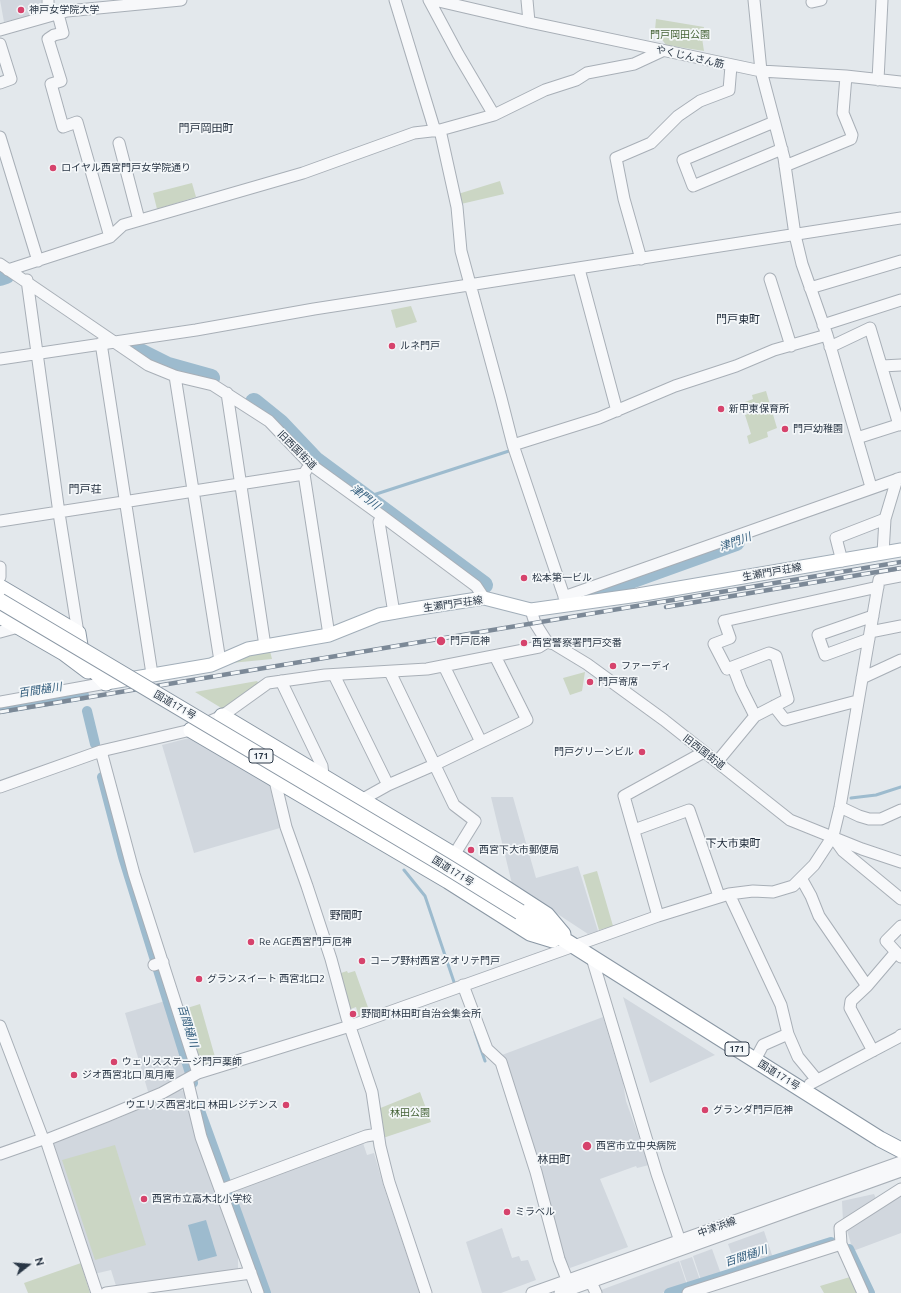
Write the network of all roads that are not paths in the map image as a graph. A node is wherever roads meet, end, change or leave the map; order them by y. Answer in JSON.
{"nodes":[{"id":1,"x":48,"y":0,"type":"edge"},
{"id":2,"x":181,"y":0,"type":"edge"},
{"id":3,"x":395,"y":0,"type":"edge"},
{"id":4,"x":429,"y":0,"type":"edge"},
{"id":5,"x":434,"y":0,"type":"edge"},
{"id":6,"x":527,"y":0,"type":"edge"},
{"id":7,"x":754,"y":0,"type":"edge"},
{"id":8,"x":882,"y":0,"type":"edge"},
{"id":9,"x":53,"y":15,"type":"junction"},
{"id":10,"x":529,"y":22,"type":"junction"},
{"id":11,"x":0,"y":29,"type":"edge"},
{"id":12,"x":0,"y":44,"type":"edge"},
{"id":13,"x":662,"y":51,"type":"junction"},
{"id":14,"x":731,"y":66,"type":"junction"},
{"id":15,"x":761,"y":72,"type":"junction"},
{"id":16,"x":846,"y":76,"type":"junction"},
{"id":17,"x":878,"y":80,"type":"junction"},
{"id":18,"x":901,"y":82,"type":"edge"},
{"id":19,"x":0,"y":83,"type":"edge"},
{"id":20,"x":494,"y":115,"type":"junction"},
{"id":21,"x":774,"y":122,"type":"junction"},
{"id":22,"x":437,"y":130,"type":"junction"},
{"id":23,"x":0,"y":138,"type":"edge"},
{"id":24,"x":119,"y":143,"type":"dead end"},
{"id":25,"x":782,"y":149,"type":"junction"},
{"id":26,"x":785,"y":166,"type":"junction"},
{"id":27,"x":901,"y":218,"type":"edge"},
{"id":28,"x":140,"y":220,"type":"junction"},
{"id":29,"x":795,"y":235,"type":"junction"},
{"id":30,"x":110,"y":237,"type":"junction"},
{"id":31,"x":640,"y":259,"type":"junction"},
{"id":32,"x":38,"y":261,"type":"junction"},
{"id":33,"x":900,"y":265,"type":"edge"},
{"id":34,"x":4,"y":267,"type":"edge"},
{"id":35,"x":579,"y":268,"type":"junction"},
{"id":36,"x":770,"y":279,"type":"dead end"},
{"id":37,"x":27,"y":280,"type":"junction"},
{"id":38,"x":470,"y":286,"type":"junction"},
{"id":39,"x":810,"y":288,"type":"junction"},
{"id":40,"x":901,"y":300,"type":"edge"},
{"id":41,"x":825,"y":330,"type":"junction"},
{"id":42,"x":116,"y":342,"type":"junction"},
{"id":43,"x":101,"y":343,"type":"junction"},
{"id":44,"x":791,"y":346,"type":"junction"},
{"id":45,"x":830,"y":347,"type":"junction"},
{"id":46,"x":37,"y":354,"type":"junction"},
{"id":47,"x":0,"y":359,"type":"edge"},
{"id":48,"x":901,"y":365,"type":"edge"},
{"id":49,"x":882,"y":366,"type":"junction"},
{"id":50,"x":175,"y":376,"type":"junction"},
{"id":51,"x":227,"y":393,"type":"junction"},
{"id":52,"x":617,"y":410,"type":"junction"},
{"id":53,"x":900,"y":425,"type":"edge"},
{"id":54,"x":857,"y":438,"type":"junction"},
{"id":55,"x":512,"y":445,"type":"junction"},
{"id":56,"x":307,"y":469,"type":"junction"},
{"id":57,"x":899,"y":479,"type":"edge"},
{"id":58,"x":241,"y":484,"type":"junction"},
{"id":59,"x":871,"y":487,"type":"junction"},
{"id":60,"x":193,"y":491,"type":"junction"},
{"id":61,"x":126,"y":501,"type":"junction"},
{"id":62,"x":59,"y":513,"type":"junction"},
{"id":63,"x":382,"y":516,"type":"junction"},
{"id":64,"x":885,"y":519,"type":"junction"},
{"id":65,"x":0,"y":521,"type":"edge"},
{"id":66,"x":901,"y":550,"type":"edge"},
{"id":67,"x":883,"y":554,"type":"junction"},
{"id":68,"x":842,"y":561,"type":"junction"},
{"id":69,"x":0,"y":566,"type":"edge"},
{"id":70,"x":901,"y":576,"type":"edge"},
{"id":71,"x":0,"y":577,"type":"edge"},
{"id":72,"x":878,"y":586,"type":"junction"},
{"id":73,"x":0,"y":587,"type":"edge"},
{"id":74,"x":484,"y":598,"type":"junction"},
{"id":75,"x":0,"y":601,"type":"edge"},
{"id":76,"x":565,"y":601,"type":"junction"},
{"id":77,"x":36,"y":608,"type":"junction"},
{"id":78,"x":531,"y":610,"type":"junction"},
{"id":79,"x":394,"y":613,"type":"junction"},
{"id":80,"x":0,"y":616,"type":"edge"},
{"id":81,"x":873,"y":616,"type":"junction"},
{"id":82,"x":901,"y":626,"type":"edge"},
{"id":83,"x":20,"y":628,"type":"junction"},
{"id":84,"x":0,"y":632,"type":"edge"},
{"id":85,"x":329,"y":635,"type":"junction"},
{"id":86,"x":869,"y":635,"type":"junction"},
{"id":87,"x":79,"y":641,"type":"junction"},
{"id":88,"x":547,"y":642,"type":"junction"},
{"id":89,"x":265,"y":646,"type":"junction"},
{"id":90,"x":64,"y":653,"type":"junction"},
{"id":91,"x":495,"y":656,"type":"junction"},
{"id":92,"x":901,"y":660,"type":"edge"},
{"id":93,"x":220,"y":661,"type":"junction"},
{"id":94,"x":444,"y":666,"type":"junction"},
{"id":95,"x":734,"y":667,"type":"junction"},
{"id":96,"x":390,"y":672,"type":"junction"},
{"id":97,"x":152,"y":674,"type":"junction"},
{"id":98,"x":334,"y":675,"type":"junction"},
{"id":99,"x":862,"y":678,"type":"junction"},
{"id":100,"x":281,"y":681,"type":"junction"},
{"id":101,"x":106,"y":683,"type":"junction"},
{"id":102,"x":857,"y":701,"type":"junction"},
{"id":103,"x":0,"y":702,"type":"edge"},
{"id":104,"x":774,"y":706,"type":"junction"},
{"id":105,"x":222,"y":716,"type":"junction"},
{"id":106,"x":755,"y":716,"type":"junction"},
{"id":107,"x":191,"y":730,"type":"junction"},
{"id":108,"x":481,"y":742,"type":"junction"},
{"id":109,"x":101,"y":751,"type":"junction"},
{"id":110,"x":704,"y":752,"type":"junction"},
{"id":111,"x":291,"y":756,"type":"junction"},
{"id":112,"x":718,"y":762,"type":"junction"},
{"id":113,"x":434,"y":765,"type":"junction"},
{"id":114,"x":323,"y":775,"type":"junction"},
{"id":115,"x":277,"y":779,"type":"junction"},
{"id":116,"x":388,"y":785,"type":"junction"},
{"id":117,"x":0,"y":788,"type":"edge"},
{"id":118,"x":363,"y":800,"type":"junction"},
{"id":119,"x":840,"y":807,"type":"junction"},
{"id":120,"x":901,"y":810,"type":"edge"},
{"id":121,"x":634,"y":830,"type":"junction"},
{"id":122,"x":833,"y":836,"type":"junction"},
{"id":123,"x":454,"y":855,"type":"junction"},
{"id":124,"x":901,"y":862,"type":"edge"},
{"id":125,"x":801,"y":878,"type":"junction"},
{"id":126,"x":724,"y":895,"type":"junction"},
{"id":127,"x":901,"y":899,"type":"edge"},
{"id":128,"x":658,"y":916,"type":"junction"},
{"id":129,"x":901,"y":926,"type":"edge"},
{"id":130,"x":575,"y":947,"type":"junction"},
{"id":131,"x":898,"y":954,"type":"edge"},
{"id":132,"x":592,"y":958,"type":"junction"},
{"id":133,"x":463,"y":986,"type":"junction"},
{"id":134,"x":866,"y":986,"type":"junction"},
{"id":135,"x":0,"y":1026,"type":"edge"},
{"id":136,"x":350,"y":1026,"type":"junction"},
{"id":137,"x":788,"y":1034,"type":"junction"},
{"id":138,"x":901,"y":1035,"type":"edge"},
{"id":139,"x":873,"y":1051,"type":"junction"},
{"id":140,"x":755,"y":1060,"type":"junction"},
{"id":141,"x":192,"y":1077,"type":"junction"},
{"id":142,"x":817,"y":1080,"type":"junction"},
{"id":143,"x":801,"y":1089,"type":"junction"},
{"id":144,"x":378,"y":1134,"type":"junction"},
{"id":145,"x":44,"y":1140,"type":"junction"},
{"id":146,"x":901,"y":1150,"type":"edge"},
{"id":147,"x":0,"y":1154,"type":"edge"},
{"id":148,"x":901,"y":1162,"type":"edge"},
{"id":149,"x":901,"y":1171,"type":"edge"},
{"id":150,"x":881,"y":1178,"type":"junction"},
{"id":151,"x":225,"y":1189,"type":"junction"},
{"id":152,"x":900,"y":1190,"type":"edge"},
{"id":153,"x":841,"y":1244,"type":"junction"},
{"id":154,"x":681,"y":1245,"type":"junction"},
{"id":155,"x":251,"y":1273,"type":"junction"},
{"id":156,"x":591,"y":1282,"type":"junction"},
{"id":157,"x":566,"y":1287,"type":"edge"},
{"id":158,"x":97,"y":1293,"type":"edge"},
{"id":159,"x":106,"y":1293,"type":"edge"},
{"id":160,"x":258,"y":1293,"type":"edge"},
{"id":161,"x":426,"y":1293,"type":"edge"},
{"id":162,"x":532,"y":1293,"type":"edge"},
{"id":163,"x":596,"y":1293,"type":"edge"},
{"id":164,"x":688,"y":1293,"type":"edge"},
{"id":165,"x":863,"y":1293,"type":"edge"}],
"edges":[{"from":1,"to":9,"type":"street"},
{"from":2,"to":9,"type":"street"},
{"from":3,"to":22,"type":"street"},
{"from":4,"to":20,"type":"street"},
{"from":5,"to":10,"type":"street","name":"やくじんさん筋"},
{"from":6,"to":10,"type":"street"},
{"from":7,"to":15,"type":"street"},
{"from":8,"to":17,"type":"street"},
{"from":9,"to":11,"type":"street"},
{"from":9,"to":30,"type":"street"},
{"from":10,"to":13,"type":"street","name":"やくじんさん筋"},
{"from":12,"to":19,"type":"street"},
{"from":13,"to":14,"type":"street","name":"やくじんさん筋"},
{"from":13,"to":20,"type":"street"},
{"from":14,"to":15,"type":"street","name":"やくじんさん筋"},
{"from":14,"to":31,"type":"street"},
{"from":15,"to":16,"type":"street","name":"やくじんさん筋"},
{"from":15,"to":21,"type":"street"},
{"from":16,"to":17,"type":"street","name":"やくじんさん筋"},
{"from":16,"to":26,"type":"street"},
{"from":17,"to":18,"type":"street","name":"やくじんさん筋"},
{"from":20,"to":22,"type":"street"},
{"from":21,"to":25,"type":"street"},
{"from":21,"to":25,"type":"street"},
{"from":22,"to":28,"type":"street"},
{"from":22,"to":38,"type":"street"},
{"from":23,"to":32,"type":"street"},
{"from":24,"to":28,"type":"street"},
{"from":25,"to":26,"type":"street"},
{"from":26,"to":29,"type":"street"},
{"from":27,"to":29,"type":"street"},
{"from":28,"to":30,"type":"street"},
{"from":29,"to":31,"type":"street"},
{"from":29,"to":39,"type":"street"},
{"from":30,"to":32,"type":"street"},
{"from":31,"to":35,"type":"street"},
{"from":32,"to":34,"type":"street"},
{"from":33,"to":39,"type":"street"},
{"from":34,"to":37,"type":"street","name":"旧西国街道"},
{"from":35,"to":38,"type":"street"},
{"from":35,"to":52,"type":"street"},
{"from":36,"to":44,"type":"street"},
{"from":37,"to":42,"type":"street","name":"旧西国街道"},
{"from":37,"to":46,"type":"street"},
{"from":38,"to":42,"type":"street"},
{"from":38,"to":55,"type":"street"},
{"from":39,"to":41,"type":"street"},
{"from":40,"to":41,"type":"street"},
{"from":41,"to":44,"type":"street"},
{"from":41,"to":45,"type":"street"},
{"from":42,"to":43,"type":"street"},
{"from":42,"to":50,"type":"street","name":"旧西国街道"},
{"from":43,"to":46,"type":"street"},
{"from":43,"to":61,"type":"street"},
{"from":44,"to":52,"type":"street"},
{"from":45,"to":49,"type":"street"},
{"from":45,"to":54,"type":"street"},
{"from":46,"to":47,"type":"street"},
{"from":46,"to":62,"type":"street"},
{"from":48,"to":49,"type":"street"},
{"from":49,"to":53,"type":"street"},
{"from":50,"to":51,"type":"street","name":"旧西国街道"},
{"from":50,"to":60,"type":"street"},
{"from":51,"to":56,"type":"street","name":"旧西国街道"},
{"from":51,"to":58,"type":"street"},
{"from":52,"to":55,"type":"street"},
{"from":53,"to":54,"type":"street"},
{"from":54,"to":59,"type":"street"},
{"from":55,"to":76,"type":"street"},
{"from":56,"to":58,"type":"street"},
{"from":56,"to":63,"type":"street","name":"旧西国街道"},
{"from":56,"to":85,"type":"street"},
{"from":57,"to":59,"type":"street"},
{"from":57,"to":64,"type":"street"},
{"from":58,"to":60,"type":"street"},
{"from":58,"to":89,"type":"street"},
{"from":59,"to":76,"type":"street"},
{"from":60,"to":61,"type":"street"},
{"from":60,"to":93,"type":"street"},
{"from":61,"to":62,"type":"street"},
{"from":61,"to":97,"type":"street"},
{"from":62,"to":65,"type":"street"},
{"from":62,"to":87,"type":"street"},
{"from":63,"to":74,"type":"street","name":"旧西国街道"},
{"from":63,"to":79,"type":"street"},
{"from":64,"to":67,"type":"street"},
{"from":64,"to":68,"type":"street"},
{"from":66,"to":67,"type":"main road","name":"生瀬門戸荘線"},
{"from":67,"to":68,"type":"main road","name":"生瀬門戸荘線"},
{"from":68,"to":76,"type":"main road","name":"生瀬門戸荘線"},
{"from":69,"to":71,"type":"street"},
{"from":70,"to":72,"type":"street"},
{"from":72,"to":81,"type":"street"},
{"from":72,"to":95,"type":"street"},
{"from":73,"to":77,"type":"highway"},
{"from":74,"to":78,"type":"main road","name":"生瀬門戸荘線"},
{"from":74,"to":79,"type":"main road","name":"生瀬門戸荘線"},
{"from":75,"to":130,"type":"highway","name":"国道171号","number":"171","bridge":true},
{"from":76,"to":78,"type":"main road","name":"生瀬門戸荘線"},
{"from":77,"to":83,"type":"street"},
{"from":77,"to":87,"type":"highway"},
{"from":78,"to":88,"type":"street"},
{"from":79,"to":85,"type":"main road","name":"生瀬門戸荘線"},
{"from":80,"to":83,"type":"highway"},
{"from":81,"to":86,"type":"street"},
{"from":81,"to":86,"type":"street"},
{"from":82,"to":86,"type":"street"},
{"from":83,"to":84,"type":"street"},
{"from":83,"to":90,"type":"highway"},
{"from":85,"to":89,"type":"main road","name":"生瀬門戸荘線"},
{"from":86,"to":99,"type":"street"},
{"from":87,"to":90,"type":"highway"},
{"from":87,"to":101,"type":"highway"},
{"from":88,"to":91,"type":"street"},
{"from":88,"to":110,"type":"street","name":"旧西国街道"},
{"from":89,"to":93,"type":"main road","name":"生瀬門戸荘線"},
{"from":90,"to":101,"type":"highway"},
{"from":91,"to":94,"type":"street"},
{"from":91,"to":108,"type":"street"},
{"from":92,"to":99,"type":"street"},
{"from":93,"to":97,"type":"main road","name":"生瀬門戸荘線"},
{"from":94,"to":96,"type":"street"},
{"from":94,"to":108,"type":"street"},
{"from":95,"to":104,"type":"street"},
{"from":95,"to":106,"type":"street"},
{"from":96,"to":98,"type":"street"},
{"from":96,"to":113,"type":"street"},
{"from":97,"to":101,"type":"main road","name":"生瀬門戸荘線"},
{"from":98,"to":100,"type":"street"},
{"from":98,"to":116,"type":"street"},
{"from":99,"to":102,"type":"street"},
{"from":100,"to":105,"type":"street"},
{"from":100,"to":114,"type":"street"},
{"from":101,"to":103,"type":"street"},
{"from":102,"to":104,"type":"street"},
{"from":102,"to":119,"type":"street"},
{"from":104,"to":106,"type":"street"},
{"from":105,"to":107,"type":"street"},
{"from":105,"to":111,"type":"highway","number":"171"},
{"from":106,"to":112,"type":"street"},
{"from":107,"to":109,"type":"street"},
{"from":107,"to":115,"type":"highway","number":"171"},
{"from":108,"to":113,"type":"street"},
{"from":109,"to":117,"type":"street"},
{"from":109,"to":141,"type":"street"},
{"from":110,"to":112,"type":"street","name":"旧西国街道"},
{"from":110,"to":121,"type":"street"},
{"from":111,"to":114,"type":"highway","number":"171"},
{"from":111,"to":115,"type":"street"},
{"from":112,"to":122,"type":"street","name":"旧西国街道"},
{"from":113,"to":116,"type":"street"},
{"from":113,"to":123,"type":"street"},
{"from":114,"to":118,"type":"highway","number":"171"},
{"from":115,"to":130,"type":"highway","number":"171"},
{"from":115,"to":136,"type":"street"},
{"from":116,"to":118,"type":"street"},
{"from":118,"to":123,"type":"highway","number":"171"},
{"from":119,"to":120,"type":"street"},
{"from":119,"to":122,"type":"street"},
{"from":121,"to":126,"type":"street"},
{"from":121,"to":128,"type":"street"},
{"from":122,"to":124,"type":"street","name":"旧西国街道"},
{"from":122,"to":125,"type":"street"},
{"from":122,"to":127,"type":"street"},
{"from":123,"to":130,"type":"highway","number":"171"},
{"from":125,"to":126,"type":"street"},
{"from":125,"to":134,"type":"street"},
{"from":126,"to":128,"type":"street"},
{"from":126,"to":137,"type":"street"},
{"from":128,"to":130,"type":"street"},
{"from":129,"to":131,"type":"street"},
{"from":130,"to":132,"type":"highway","name":"国道171号","number":"171"},
{"from":130,"to":133,"type":"street"},
{"from":131,"to":134,"type":"street"},
{"from":132,"to":140,"type":"highway","name":"国道171号","number":"171"},
{"from":132,"to":154,"type":"street"},
{"from":133,"to":136,"type":"street"},
{"from":133,"to":157,"type":"street"},
{"from":134,"to":139,"type":"street"},
{"from":135,"to":145,"type":"street"},
{"from":136,"to":141,"type":"street"},
{"from":136,"to":144,"type":"street"},
{"from":137,"to":140,"type":"street"},
{"from":137,"to":142,"type":"street"},
{"from":138,"to":139,"type":"street"},
{"from":139,"to":142,"type":"street"},
{"from":140,"to":143,"type":"highway","name":"国道171号","number":"171"},
{"from":141,"to":145,"type":"street"},
{"from":141,"to":151,"type":"street"},
{"from":142,"to":143,"type":"street"},
{"from":143,"to":146,"type":"highway","name":"国道171号","number":"171"},
{"from":144,"to":151,"type":"street"},
{"from":144,"to":161,"type":"street"},
{"from":145,"to":147,"type":"street"},
{"from":145,"to":158,"type":"street"},
{"from":148,"to":154,"type":"street","name":"中津浜線"},
{"from":149,"to":150,"type":"street","name":"中津浜線"},
{"from":150,"to":152,"type":"street"},
{"from":150,"to":154,"type":"street","name":"中津浜線"},
{"from":151,"to":155,"type":"street"},
{"from":152,"to":153,"type":"street"},
{"from":153,"to":164,"type":"street"},
{"from":153,"to":165,"type":"street"},
{"from":154,"to":156,"type":"street","name":"中津浜線"},
{"from":154,"to":157,"type":"street","name":"中津浜線"},
{"from":155,"to":159,"type":"street"},
{"from":155,"to":160,"type":"street"},
{"from":156,"to":157,"type":"street","name":"中津浜線"},
{"from":156,"to":163,"type":"street"},
{"from":157,"to":162,"type":"street","name":"中津浜線"}]}
